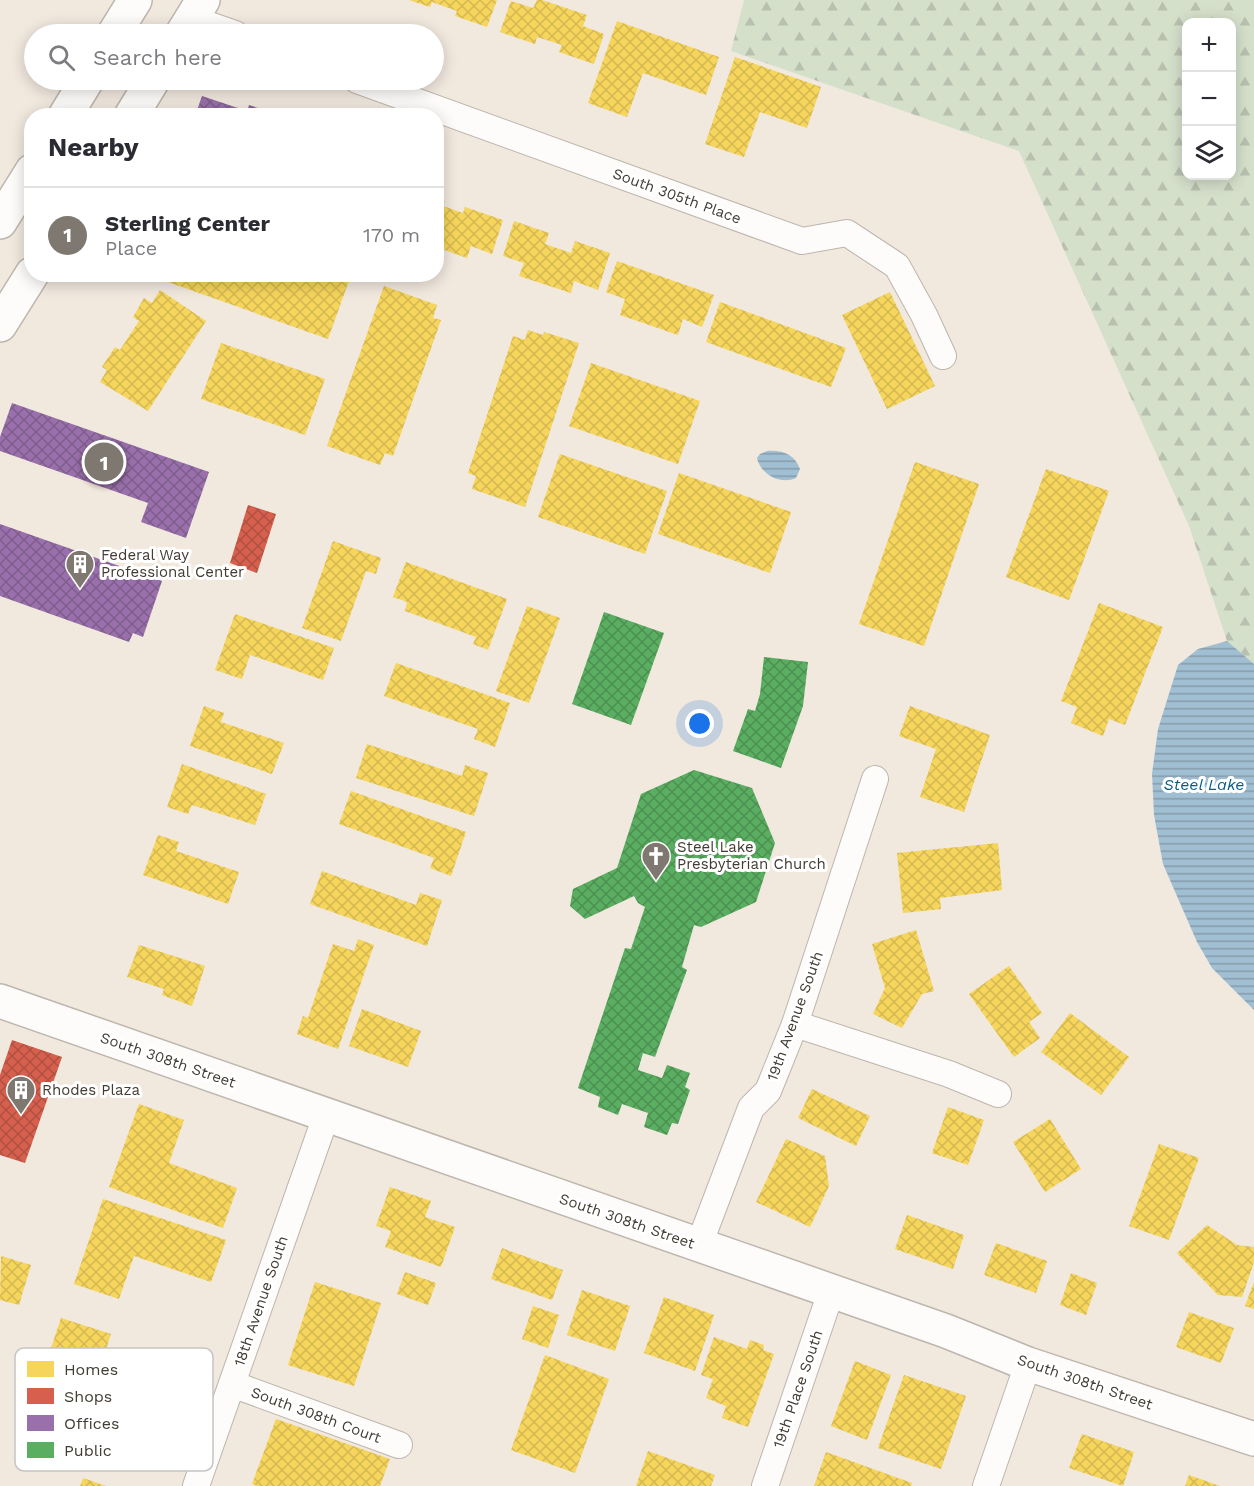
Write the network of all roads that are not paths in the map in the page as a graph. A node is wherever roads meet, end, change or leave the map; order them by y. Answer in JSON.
{"nodes":[{"id":1,"x":135,"y":0,"type":"edge"},
{"id":2,"x":192,"y":18,"type":"edge"},
{"id":3,"x":120,"y":24,"type":"edge"},
{"id":4,"x":208,"y":24,"type":"edge"},
{"id":5,"x":81,"y":90,"type":"edge"},
{"id":6,"x":147,"y":90,"type":"edge"},
{"id":7,"x":385,"y":90,"type":"edge"},
{"id":8,"x":70,"y":108,"type":"edge"},
{"id":9,"x":136,"y":108,"type":"edge"},
{"id":10,"x":434,"y":108,"type":"edge"},
{"id":11,"x":444,"y":111,"type":"edge"},
{"id":12,"x":24,"y":184,"type":"edge"},
{"id":13,"x":0,"y":222,"type":"edge"},
{"id":14,"x":27,"y":282,"type":"edge"},
{"id":15,"x":0,"y":325,"type":"edge"},
{"id":16,"x":943,"y":356,"type":"dead end"},
{"id":17,"x":876,"y":779,"type":"dead end"},
{"id":18,"x":0,"y":1001,"type":"edge"},
{"id":19,"x":795,"y":1024,"type":"junction"},
{"id":20,"x":998,"y":1094,"type":"dead end"},
{"id":21,"x":326,"y":1116,"type":"junction"},
{"id":22,"x":699,"y":1245,"type":"junction"},
{"id":23,"x":831,"y":1292,"type":"junction"},
{"id":24,"x":1029,"y":1364,"type":"junction"},
{"id":25,"x":232,"y":1384,"type":"junction"},
{"id":26,"x":213,"y":1438,"type":"edge"},
{"id":27,"x":1254,"y":1439,"type":"edge"},
{"id":28,"x":399,"y":1445,"type":"dead end"},
{"id":29,"x":201,"y":1471,"type":"edge"},
{"id":30,"x":196,"y":1486,"type":"edge"},
{"id":31,"x":765,"y":1486,"type":"edge"},
{"id":32,"x":986,"y":1486,"type":"edge"}],
"edges":[{"from":1,"to":3,"type":"street"},
{"from":2,"to":4,"type":"street"},
{"from":5,"to":8,"type":"street"},
{"from":6,"to":9,"type":"street"},
{"from":7,"to":10,"type":"street","name":"South 305th Place"},
{"from":11,"to":16,"type":"street","name":"South 305th Place"},
{"from":12,"to":13,"type":"street"},
{"from":14,"to":15,"type":"street"},
{"from":17,"to":19,"type":"street","name":"19th Avenue South"},
{"from":18,"to":21,"type":"street","name":"South 308th Street"},
{"from":19,"to":20,"type":"street"},
{"from":19,"to":22,"type":"street","name":"19th Avenue South"},
{"from":21,"to":22,"type":"street","name":"South 308th Street"},
{"from":21,"to":25,"type":"street","name":"18th Avenue South"},
{"from":22,"to":23,"type":"street","name":"South 308th Street"},
{"from":23,"to":24,"type":"street","name":"South 308th Street"},
{"from":23,"to":31,"type":"street","name":"19th Place South"},
{"from":24,"to":27,"type":"street","name":"South 308th Street"},
{"from":24,"to":32,"type":"street"},
{"from":25,"to":26,"type":"street","name":"18th Avenue South"},
{"from":25,"to":28,"type":"street","name":"South 308th Court"},
{"from":29,"to":30,"type":"street","name":"18th Avenue South"}]}
